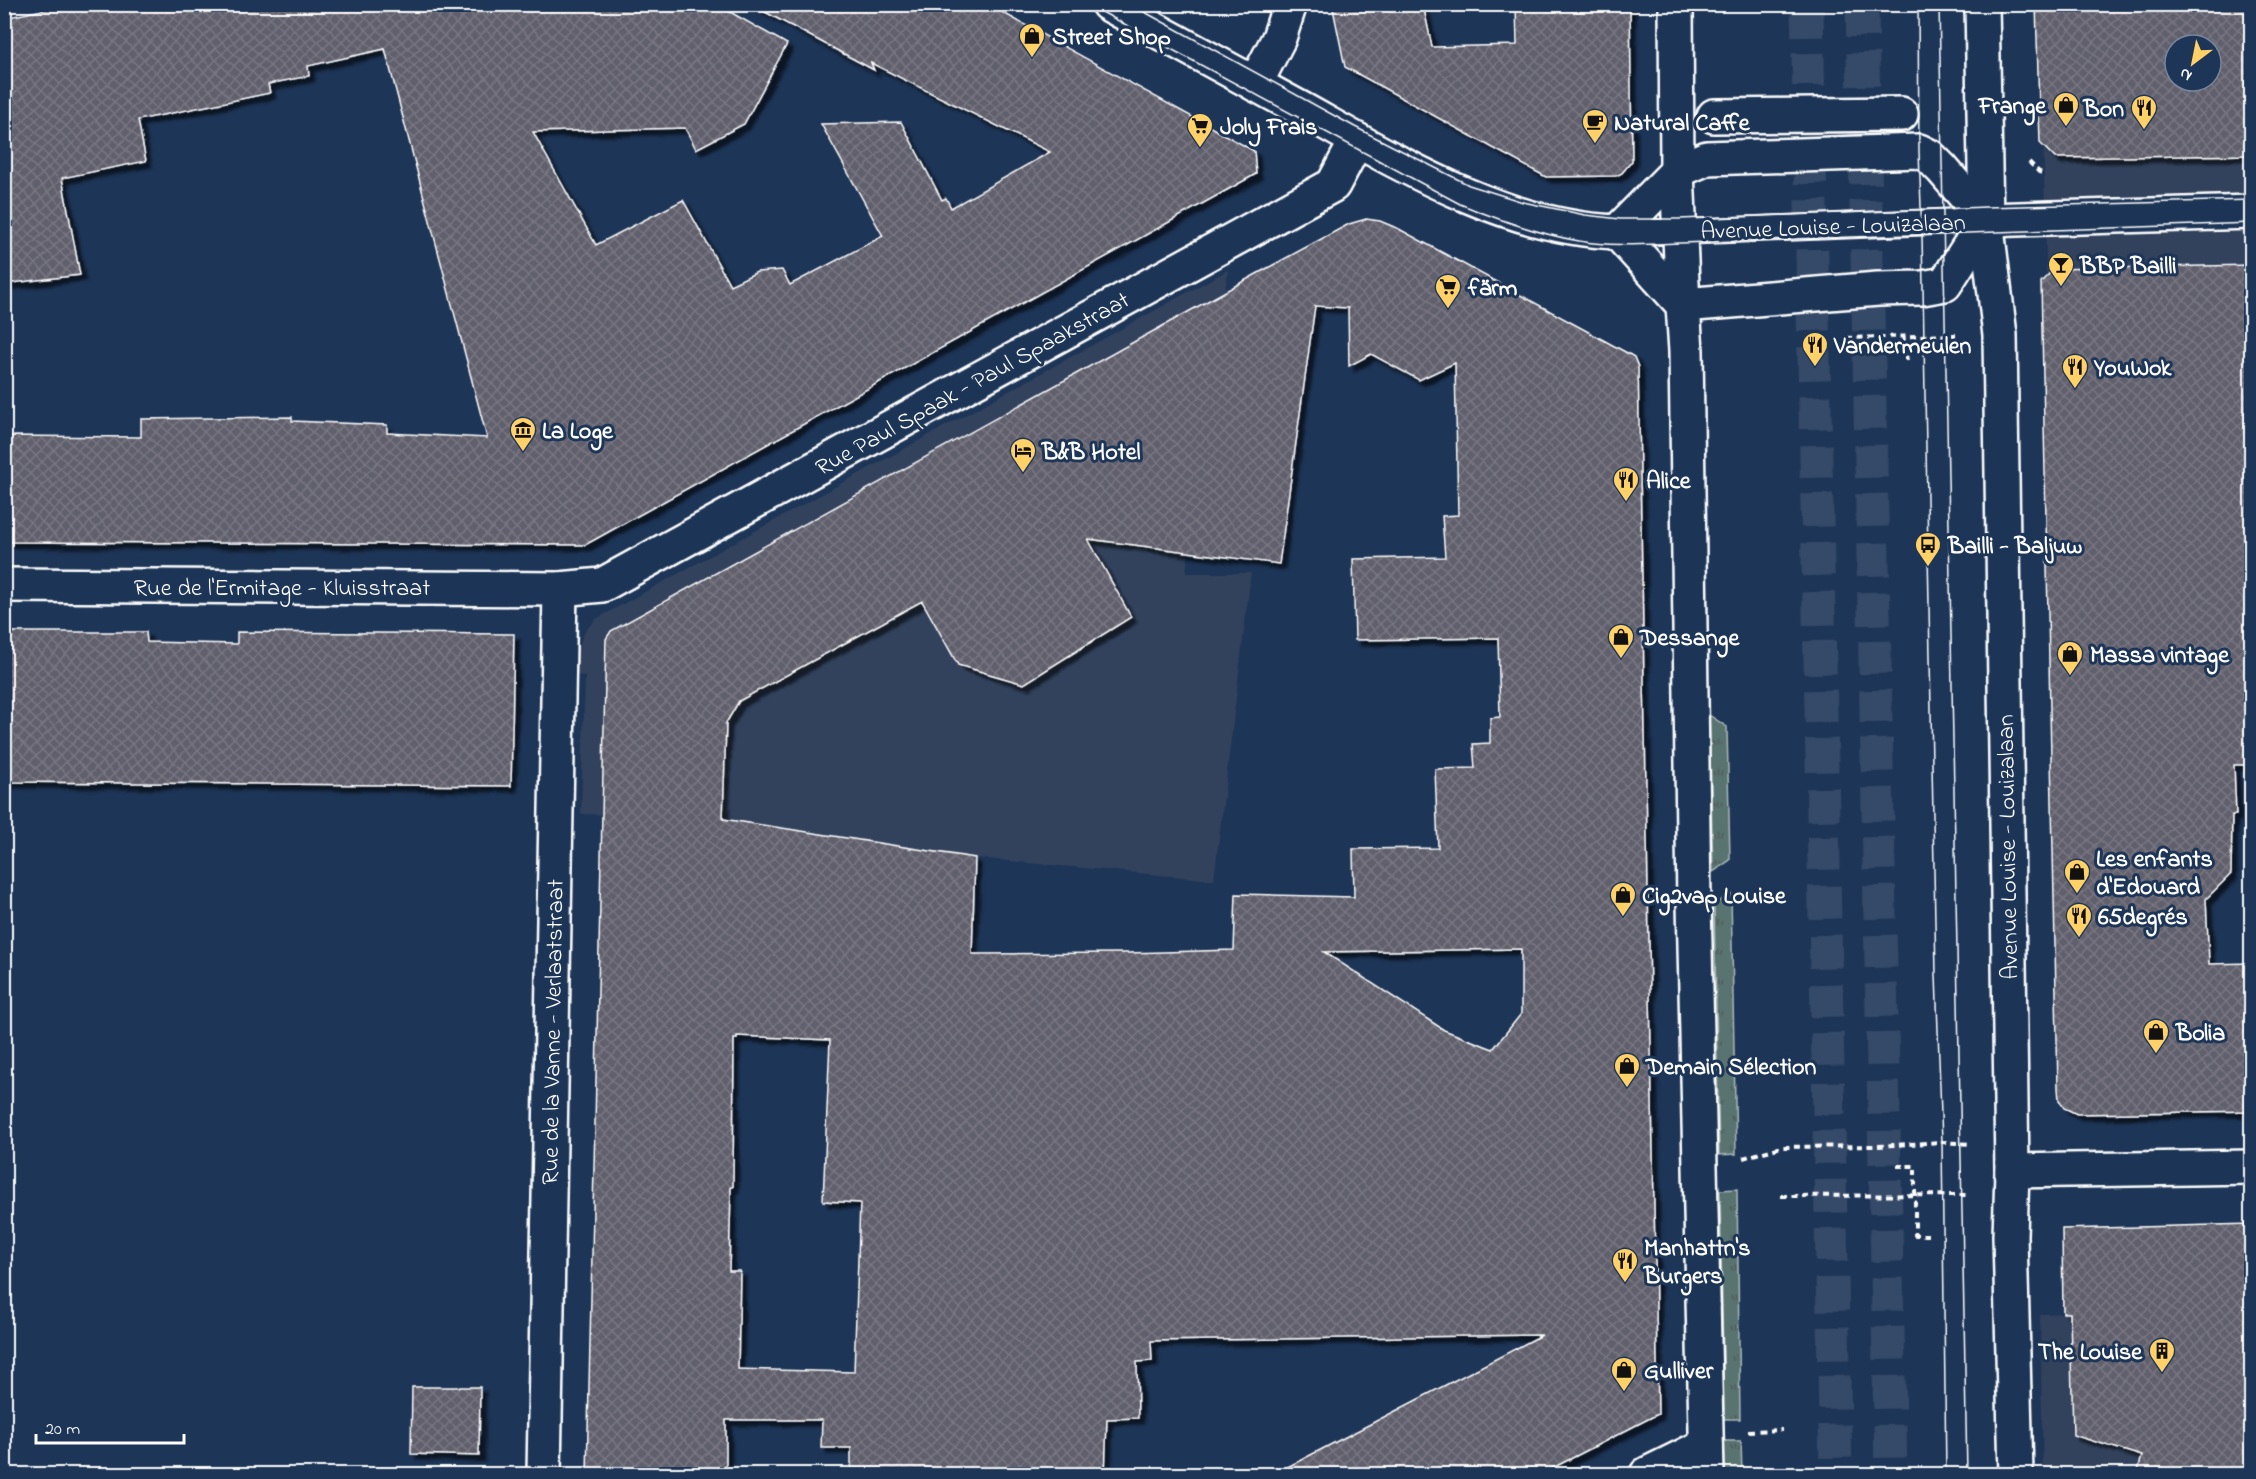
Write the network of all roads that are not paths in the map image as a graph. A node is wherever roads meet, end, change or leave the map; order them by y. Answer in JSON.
{"nodes":[{"id":1,"x":1108,"y":4,"type":"edge"},
{"id":2,"x":1290,"y":4,"type":"edge"},
{"id":3,"x":1676,"y":4,"type":"edge"},
{"id":4,"x":1982,"y":4,"type":"edge"},
{"id":5,"x":1255,"y":84,"type":"junction"},
{"id":6,"x":1901,"y":114,"type":"dead end"},
{"id":7,"x":1714,"y":116,"type":"dead end"},
{"id":8,"x":1357,"y":140,"type":"junction"},
{"id":9,"x":1677,"y":171,"type":"junction"},
{"id":10,"x":2252,"y":212,"type":"edge"},
{"id":11,"x":1986,"y":220,"type":"junction"},
{"id":12,"x":1680,"y":231,"type":"junction"},
{"id":13,"x":1617,"y":232,"type":"junction"},
{"id":14,"x":1683,"y":305,"type":"junction"},
{"id":15,"x":4,"y":585,"type":"edge"},
{"id":16,"x":560,"y":589,"type":"junction"},
{"id":17,"x":2252,"y":1167,"type":"edge"},
{"id":18,"x":2012,"y":1171,"type":"junction"},
{"id":19,"x":1706,"y":1460,"type":"edge"},
{"id":20,"x":544,"y":1474,"type":"edge"},
{"id":21,"x":1647,"y":1474,"type":"edge"},
{"id":22,"x":2016,"y":1474,"type":"edge"}],
"edges":[{"from":1,"to":5,"type":"street"},
{"from":2,"to":5,"type":"street"},
{"from":3,"to":9,"type":"street","name":"Avenue Louise - Louizalaan"},
{"from":4,"to":11,"type":"street","name":"Avenue Louise - Louizalaan"},
{"from":5,"to":8,"type":"street"},
{"from":6,"to":7,"type":"street"},
{"from":8,"to":13,"type":"street"},
{"from":8,"to":16,"type":"street","name":"Rue Paul Spaak - Paul Spaakstraat"},
{"from":9,"to":11,"type":"street","name":"Avenue Louise - Louizalaan"},
{"from":9,"to":12,"type":"street","name":"Avenue Louise - Louizalaan"},
{"from":9,"to":13,"type":"street","name":"Avenue Louise - Louizalaan"},
{"from":10,"to":11,"type":"street"},
{"from":11,"to":12,"type":"lane","name":"Avenue Louise - Louizalaan"},
{"from":11,"to":14,"type":"street","name":"Avenue Louise - Louizalaan"},
{"from":11,"to":18,"type":"street","name":"Avenue Louise - Louizalaan"},
{"from":12,"to":13,"type":"lane"},
{"from":12,"to":14,"type":"street","name":"Avenue Louise - Louizalaan"},
{"from":13,"to":14,"type":"street"},
{"from":14,"to":19,"type":"street","name":"Avenue Louise - Louizalaan"},
{"from":15,"to":16,"type":"street","name":"Rue de l'Ermitage - Kluisstraat"},
{"from":16,"to":20,"type":"street","name":"Rue de la Vanne - Verlaatstraat"},
{"from":17,"to":18,"type":"street"},
{"from":18,"to":22,"type":"street","name":"Avenue Louise - Louizalaan"},
{"from":19,"to":21,"type":"street"}]}
